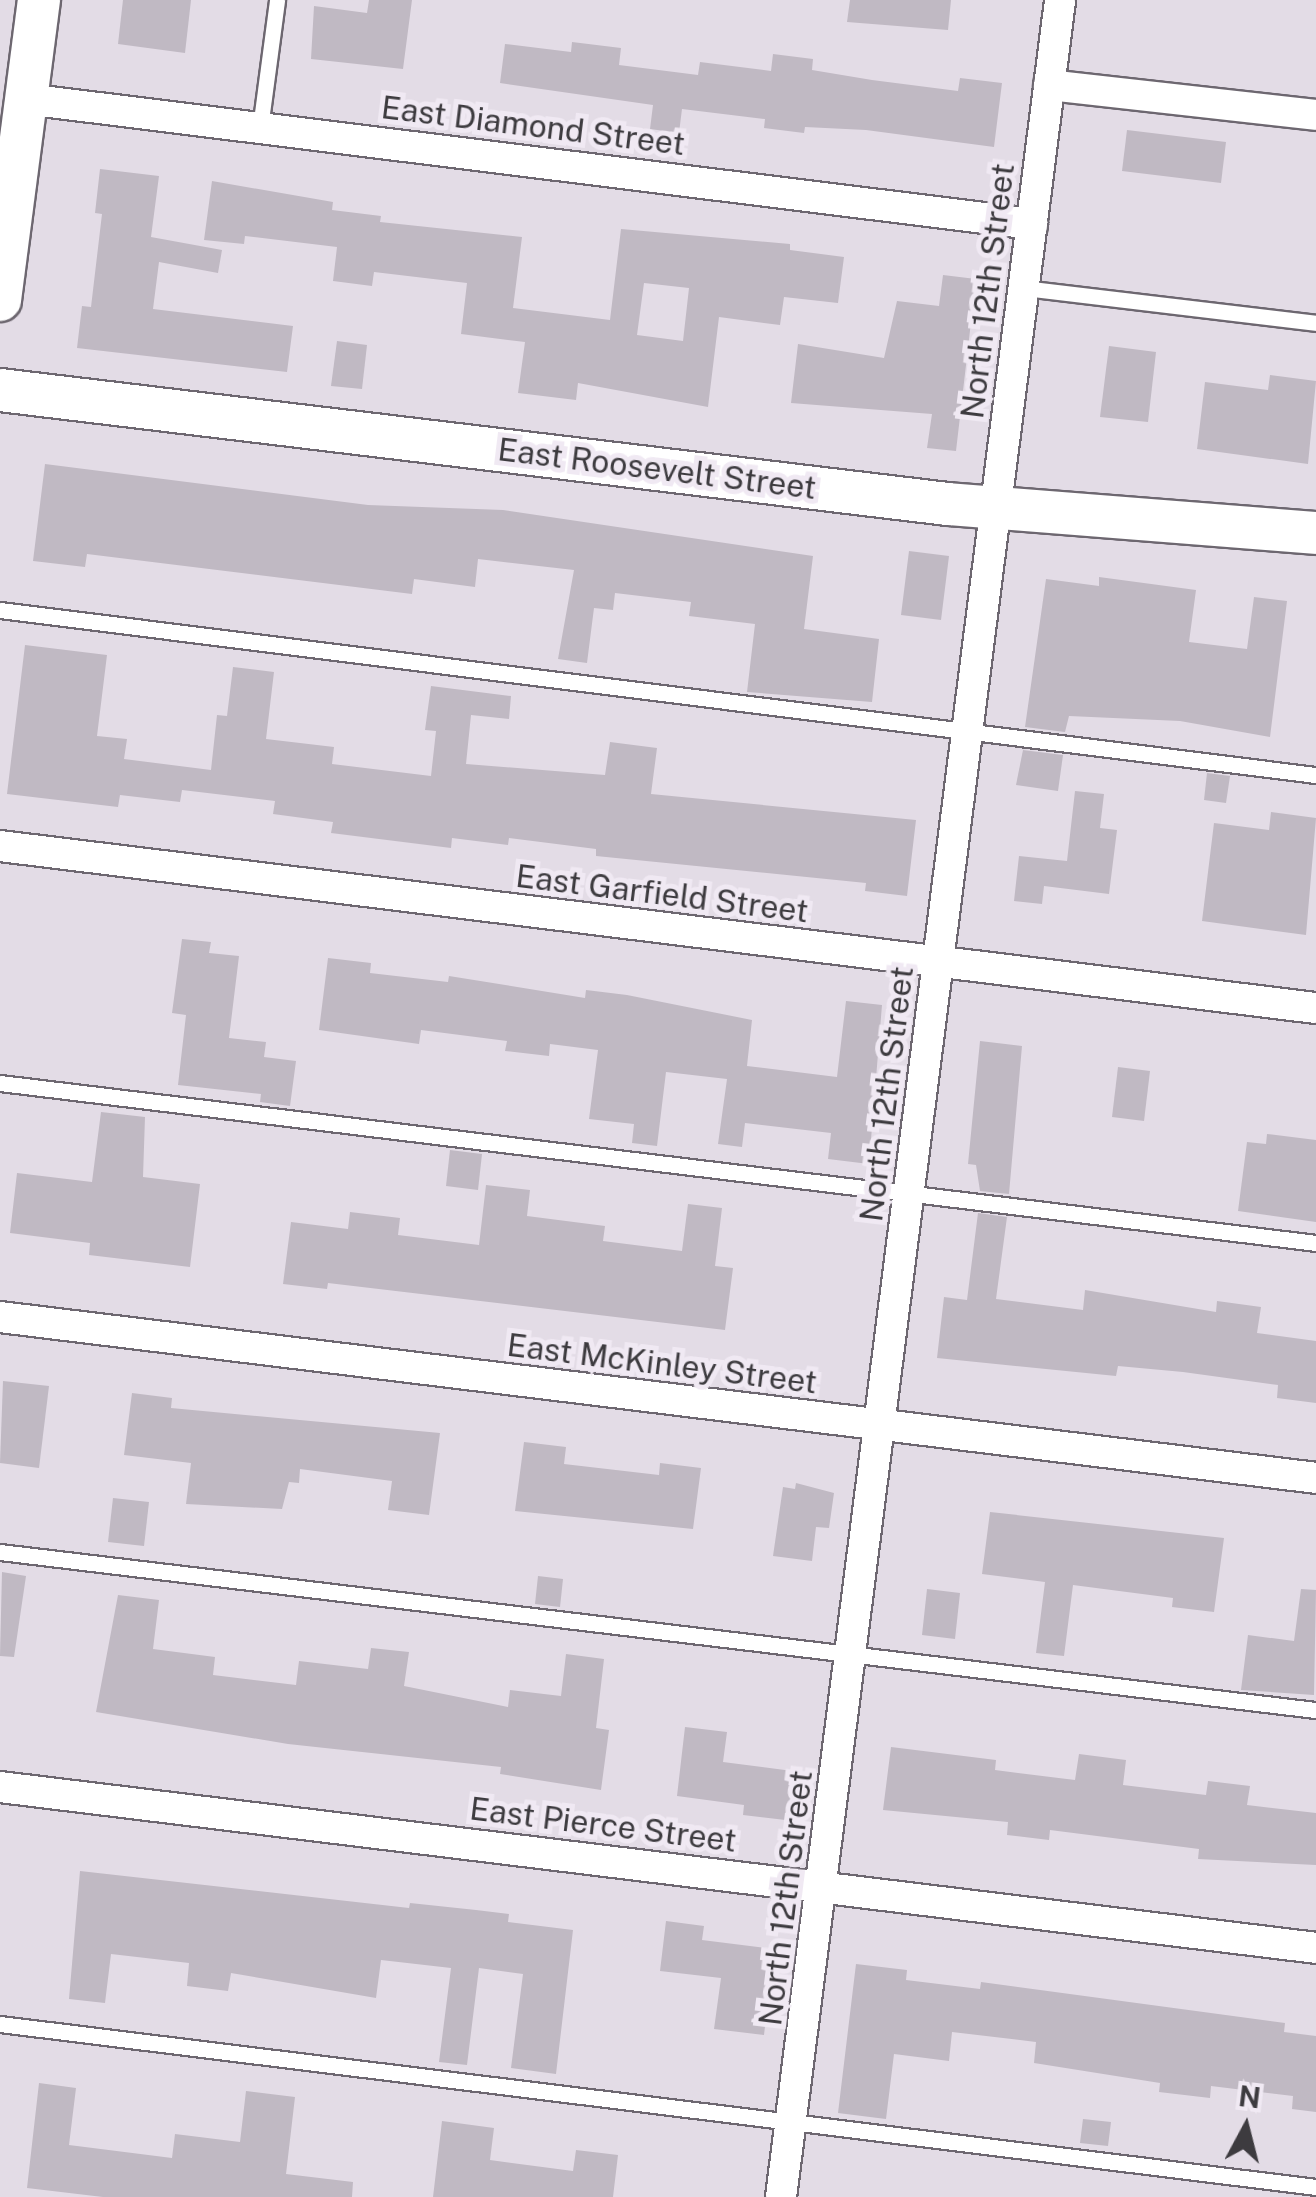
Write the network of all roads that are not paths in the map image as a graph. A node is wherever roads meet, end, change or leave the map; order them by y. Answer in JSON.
{"nodes":[{"id":1,"x":39,"y":0,"type":"edge"},
{"id":2,"x":277,"y":0,"type":"edge"},
{"id":3,"x":1060,"y":0,"type":"edge"},
{"id":4,"x":1049,"y":86,"type":"junction"},
{"id":5,"x":26,"y":99,"type":"junction"},
{"id":6,"x":1316,"y":115,"type":"edge"},
{"id":7,"x":260,"y":128,"type":"junction"},
{"id":8,"x":1032,"y":224,"type":"junction"},
{"id":9,"x":1024,"y":288,"type":"junction"},
{"id":10,"x":0,"y":300,"type":"edge"},
{"id":11,"x":1316,"y":323,"type":"edge"},
{"id":12,"x":0,"y":390,"type":"edge"},
{"id":13,"x":996,"y":508,"type":"junction"},
{"id":14,"x":1316,"y":533,"type":"edge"},
{"id":15,"x":0,"y":610,"type":"edge"},
{"id":16,"x":968,"y":731,"type":"junction"},
{"id":17,"x":1316,"y":775,"type":"edge"},
{"id":18,"x":0,"y":846,"type":"edge"},
{"id":19,"x":939,"y":964,"type":"junction"},
{"id":20,"x":1316,"y":1008,"type":"edge"},
{"id":21,"x":0,"y":1082,"type":"edge"},
{"id":22,"x":910,"y":1192,"type":"junction"},
{"id":23,"x":1316,"y":1243,"type":"edge"},
{"id":24,"x":0,"y":1317,"type":"edge"},
{"id":25,"x":881,"y":1426,"type":"junction"},
{"id":26,"x":1316,"y":1478,"type":"edge"},
{"id":27,"x":0,"y":1552,"type":"edge"},
{"id":28,"x":852,"y":1654,"type":"junction"},
{"id":29,"x":1316,"y":1710,"type":"edge"},
{"id":30,"x":0,"y":1787,"type":"edge"},
{"id":31,"x":823,"y":1888,"type":"junction"},
{"id":32,"x":1316,"y":1948,"type":"edge"},
{"id":33,"x":0,"y":2024,"type":"edge"},
{"id":34,"x":792,"y":2123,"type":"junction"},
{"id":35,"x":1316,"y":2187,"type":"edge"},
{"id":36,"x":781,"y":2197,"type":"edge"}],
"edges":[{"from":1,"to":5,"type":"street"},
{"from":2,"to":7,"type":"lane"},
{"from":3,"to":4,"type":"street","name":"North 12th Street"},
{"from":4,"to":6,"type":"street"},
{"from":4,"to":8,"type":"street","name":"North 12th Street"},
{"from":5,"to":7,"type":"street","name":"East Diamond Street"},
{"from":5,"to":10,"type":"street"},
{"from":7,"to":8,"type":"street","name":"East Diamond Street"},
{"from":8,"to":9,"type":"street","name":"North 12th Street"},
{"from":9,"to":11,"type":"lane"},
{"from":9,"to":13,"type":"street","name":"North 12th Street"},
{"from":12,"to":13,"type":"street","name":"East Roosevelt Street"},
{"from":13,"to":14,"type":"street","name":"East Roosevelt Street"},
{"from":13,"to":16,"type":"street","name":"North 12th Street"},
{"from":15,"to":16,"type":"lane"},
{"from":16,"to":17,"type":"lane"},
{"from":16,"to":19,"type":"street","name":"North 12th Street"},
{"from":18,"to":19,"type":"street","name":"East Garfield Street"},
{"from":19,"to":20,"type":"street","name":"East Garfield Street"},
{"from":19,"to":22,"type":"street","name":"North 12th Street"},
{"from":21,"to":22,"type":"lane"},
{"from":22,"to":23,"type":"lane"},
{"from":22,"to":25,"type":"street","name":"North 12th Street"},
{"from":24,"to":25,"type":"street","name":"East McKinley Street"},
{"from":25,"to":26,"type":"street","name":"East McKinley Street"},
{"from":25,"to":28,"type":"street","name":"North 12th Street"},
{"from":27,"to":28,"type":"lane"},
{"from":28,"to":29,"type":"lane"},
{"from":28,"to":31,"type":"street","name":"North 12th Street"},
{"from":30,"to":31,"type":"street","name":"East Pierce Street"},
{"from":31,"to":32,"type":"street","name":"East Pierce Street"},
{"from":31,"to":34,"type":"street","name":"North 12th Street"},
{"from":33,"to":34,"type":"lane"},
{"from":34,"to":35,"type":"lane"},
{"from":34,"to":36,"type":"street","name":"North 12th Street"}]}
